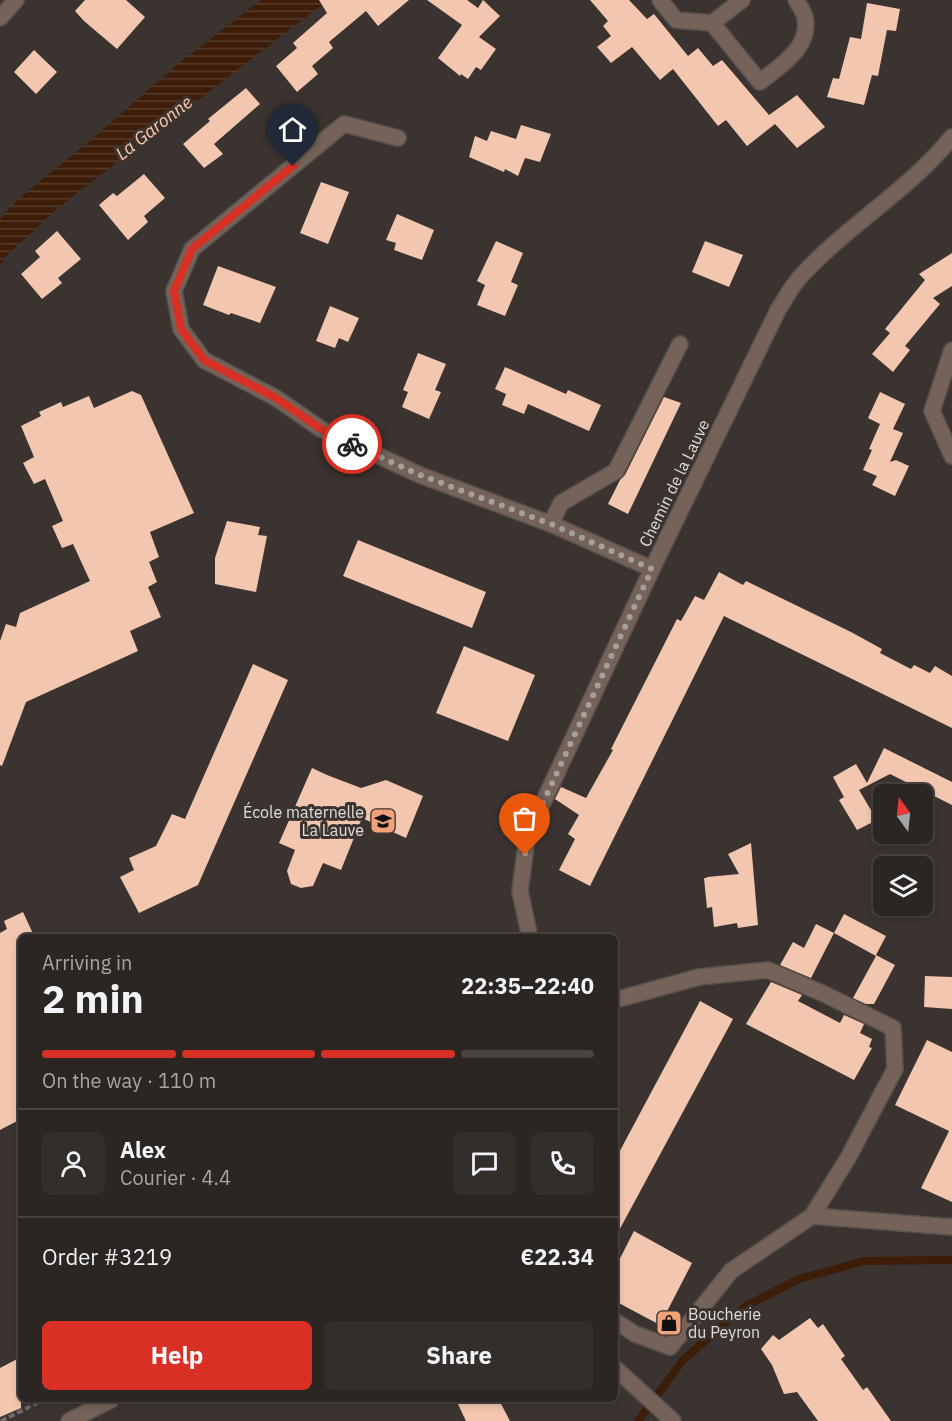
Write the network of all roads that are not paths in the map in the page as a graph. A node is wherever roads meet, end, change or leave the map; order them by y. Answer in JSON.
{"nodes":[{"id":1,"x":16,"y":0,"type":"edge"},
{"id":2,"x":660,"y":0,"type":"edge"},
{"id":3,"x":742,"y":0,"type":"edge"},
{"id":4,"x":796,"y":0,"type":"edge"},
{"id":5,"x":0,"y":18,"type":"edge"},
{"id":6,"x":712,"y":23,"type":"junction"},
{"id":7,"x":952,"y":137,"type":"edge"},
{"id":8,"x":398,"y":138,"type":"dead end"},
{"id":9,"x":680,"y":344,"type":"dead end"},
{"id":10,"x":952,"y":350,"type":"edge"},
{"id":11,"x":952,"y":456,"type":"edge"},
{"id":12,"x":551,"y":524,"type":"junction"},
{"id":13,"x":652,"y":569,"type":"junction"},
{"id":14,"x":529,"y":934,"type":"edge"},
{"id":15,"x":618,"y":999,"type":"edge"},
{"id":16,"x":812,"y":1216,"type":"junction"},
{"id":17,"x":952,"y":1227,"type":"edge"},
{"id":18,"x":618,"y":1323,"type":"edge"},
{"id":19,"x":618,"y":1371,"type":"edge"},
{"id":20,"x":107,"y":1402,"type":"edge"},
{"id":21,"x":69,"y":1421,"type":"edge"},
{"id":22,"x":673,"y":1421,"type":"edge"}],
"edges":[{"from":1,"to":5,"type":"street"},
{"from":2,"to":6,"type":"street"},
{"from":3,"to":6,"type":"street"},
{"from":4,"to":6,"type":"street"},
{"from":7,"to":13,"type":"street","name":"Chemin de la Lauve"},
{"from":8,"to":12,"type":"street"},
{"from":9,"to":12,"type":"street"},
{"from":10,"to":11,"type":"street"},
{"from":12,"to":13,"type":"street"},
{"from":13,"to":14,"type":"street","name":"Chemin de la Lauve"},
{"from":15,"to":16,"type":"street"},
{"from":16,"to":17,"type":"street"},
{"from":16,"to":18,"type":"street"},
{"from":19,"to":22,"type":"street"},
{"from":20,"to":21,"type":"street"}]}
